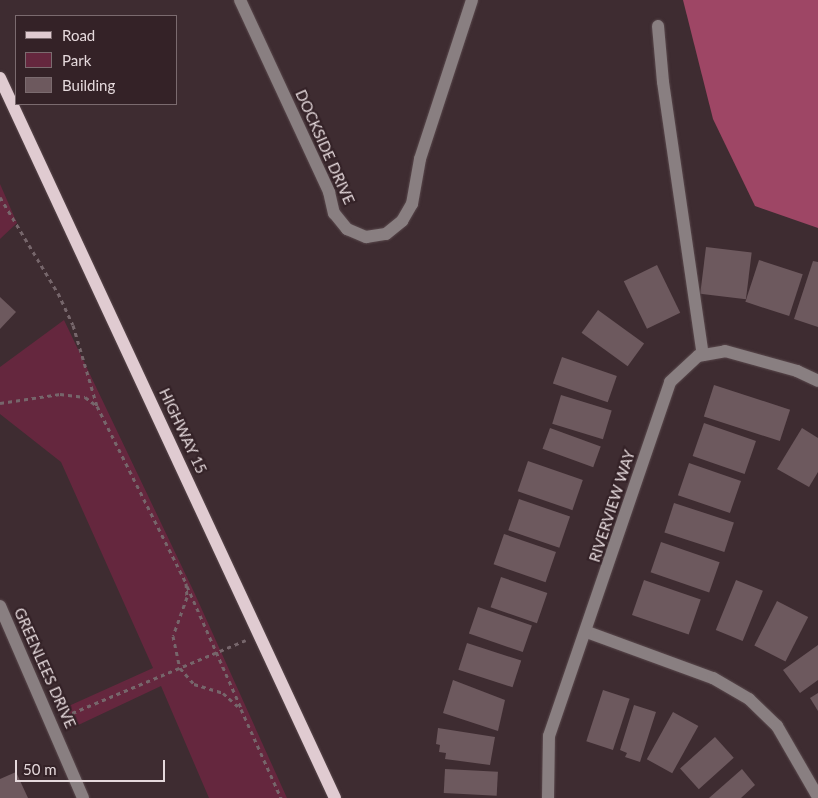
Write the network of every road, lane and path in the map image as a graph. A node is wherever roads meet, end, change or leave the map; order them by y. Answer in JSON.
{"nodes":[{"id":1,"x":240,"y":0,"type":"edge"},
{"id":2,"x":472,"y":0,"type":"edge"},
{"id":3,"x":658,"y":26,"type":"dead end"},
{"id":4,"x":0,"y":78,"type":"edge"},
{"id":5,"x":0,"y":198,"type":"edge"},
{"id":6,"x":703,"y":355,"type":"junction"},
{"id":7,"x":818,"y":381,"type":"edge"},
{"id":8,"x":0,"y":403,"type":"edge"},
{"id":9,"x":97,"y":406,"type":"junction"},
{"id":10,"x":186,"y":583,"type":"junction"},
{"id":11,"x":0,"y":606,"type":"edge"},
{"id":12,"x":587,"y":632,"type":"junction"},
{"id":13,"x":260,"y":634,"type":"junction"},
{"id":14,"x":217,"y":652,"type":"junction"},
{"id":15,"x":180,"y":668,"type":"junction"},
{"id":16,"x":242,"y":709,"type":"junction"},
{"id":17,"x":51,"y":722,"type":"junction"},
{"id":18,"x":818,"y":797,"type":"edge"},
{"id":19,"x":84,"y":798,"type":"edge"},
{"id":20,"x":281,"y":798,"type":"edge"},
{"id":21,"x":335,"y":798,"type":"edge"},
{"id":22,"x":548,"y":798,"type":"edge"}],
"edges":[{"from":1,"to":2,"type":"street","name":"DOCKSIDE DRIVE"},
{"from":3,"to":6,"type":"street"},
{"from":4,"to":13,"type":"main road","name":"HIGHWAY 15"},
{"from":5,"to":9,"type":"path"},
{"from":6,"to":7,"type":"street"},
{"from":6,"to":12,"type":"street","name":"RIVERVIEW WAY"},
{"from":8,"to":9,"type":"path"},
{"from":9,"to":10,"type":"path"},
{"from":10,"to":14,"type":"path"},
{"from":10,"to":15,"type":"path"},
{"from":11,"to":17,"type":"street","name":"GREENLEES DRIVE"},
{"from":12,"to":18,"type":"street"},
{"from":12,"to":22,"type":"street","name":"RIVERVIEW WAY"},
{"from":13,"to":14,"type":"path"},
{"from":13,"to":21,"type":"main road","name":"HIGHWAY 15"},
{"from":14,"to":15,"type":"path"},
{"from":14,"to":16,"type":"path"},
{"from":15,"to":16,"type":"path"},
{"from":15,"to":17,"type":"path"},
{"from":16,"to":20,"type":"path"},
{"from":17,"to":19,"type":"street","name":"GREENLEES DRIVE"}]}
